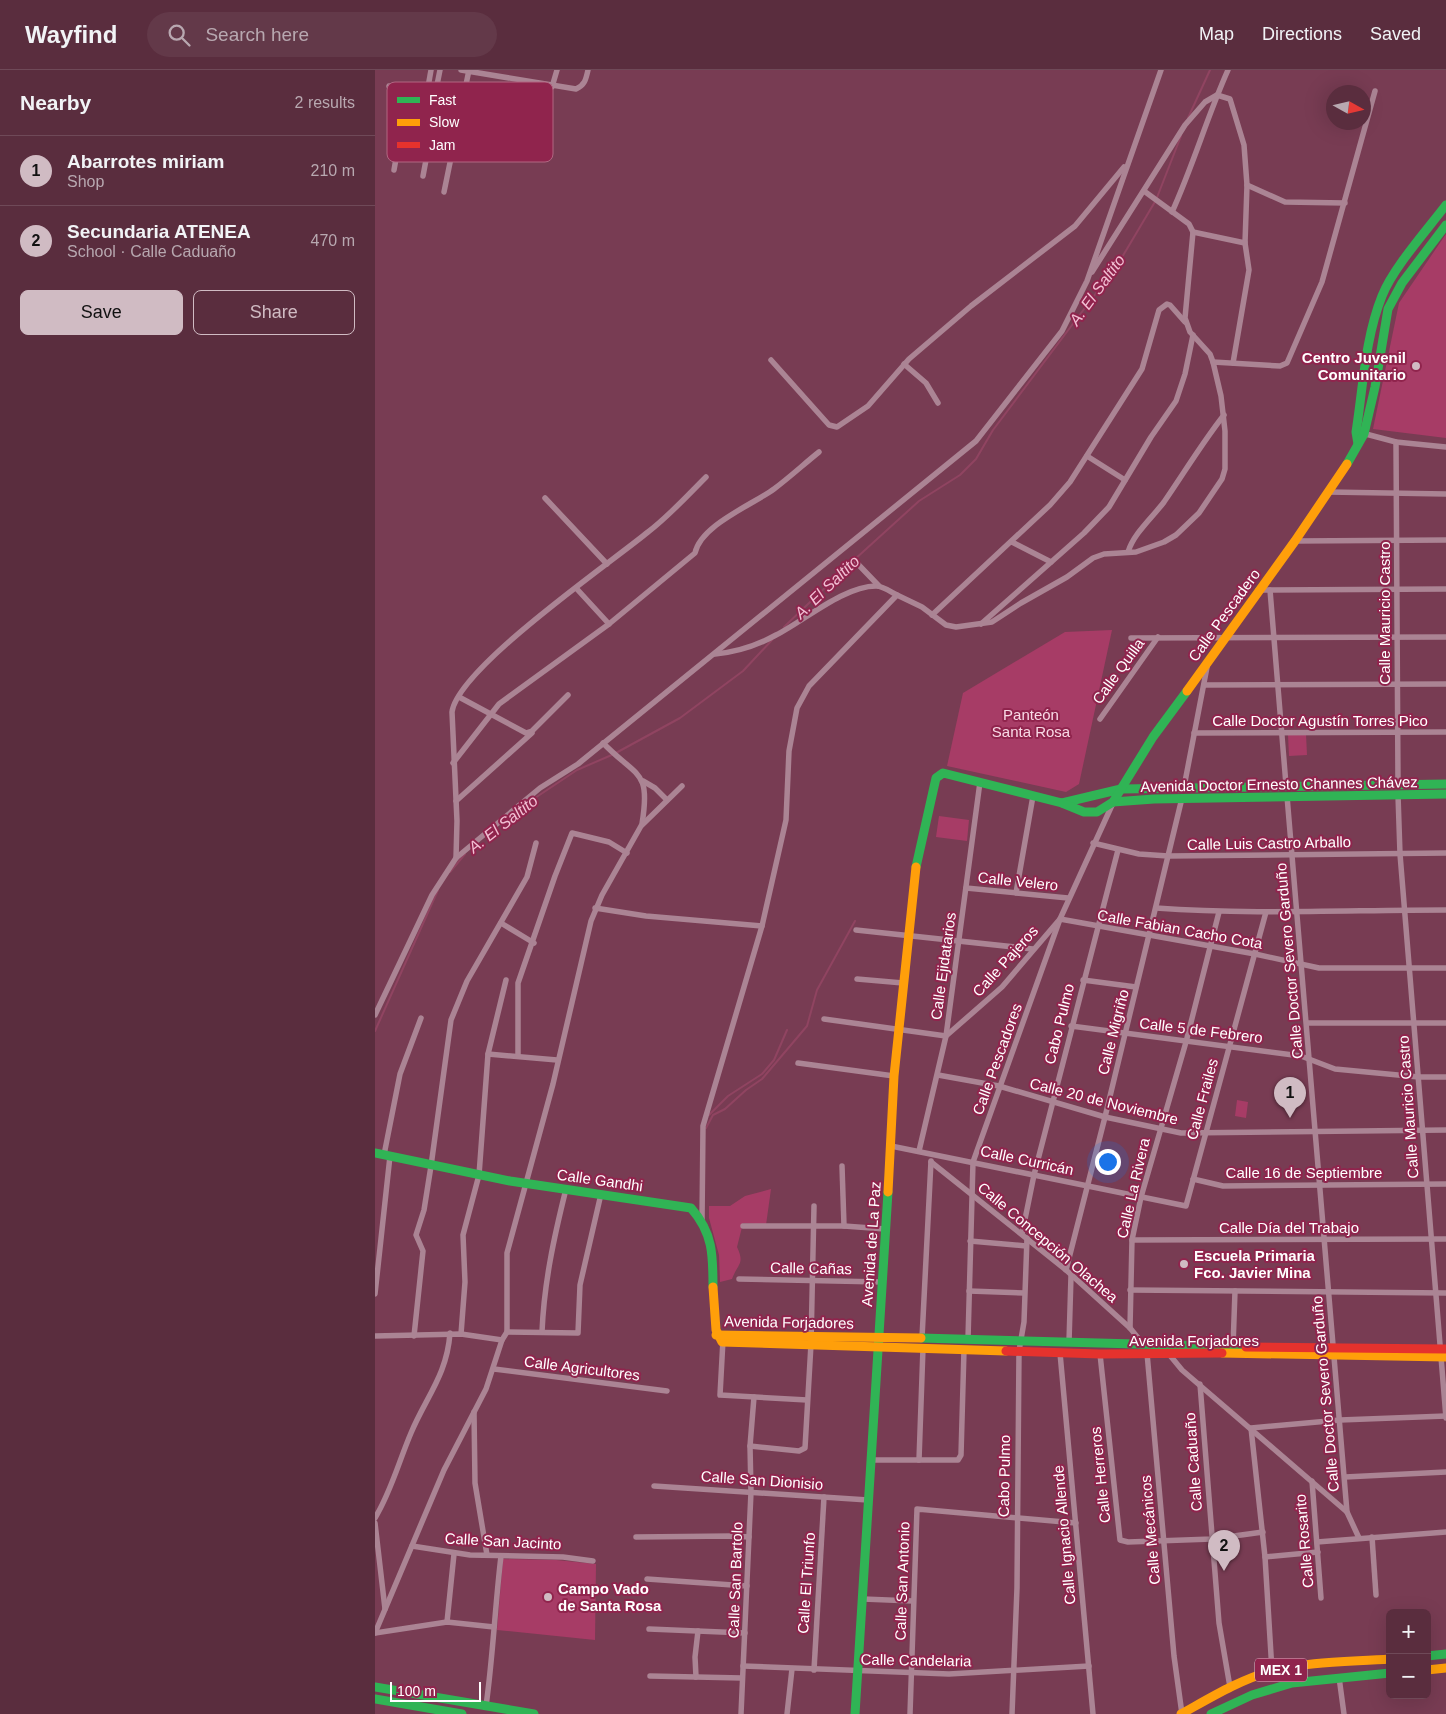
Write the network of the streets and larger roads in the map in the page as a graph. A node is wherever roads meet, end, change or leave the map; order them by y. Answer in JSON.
{"nodes":[{"id":1,"x":461,"y":70,"type":"edge"},
{"id":2,"x":557,"y":70,"type":"edge"},
{"id":3,"x":588,"y":70,"type":"edge"},
{"id":4,"x":1156,"y":70,"type":"edge"},
{"id":5,"x":1161,"y":70,"type":"edge"},
{"id":6,"x":1228,"y":70,"type":"edge"},
{"id":7,"x":468,"y":71,"type":"edge"},
{"id":8,"x":526,"y":82,"type":"edge"},
{"id":9,"x":553,"y":84,"type":"edge"},
{"id":10,"x":553,"y":87,"type":"edge"},
{"id":11,"x":1375,"y":92,"type":"dead end"},
{"id":12,"x":1217,"y":94,"type":"junction"},
{"id":13,"x":1149,"y":106,"type":"junction"},
{"id":14,"x":396,"y":162,"type":"edge"},
{"id":15,"x":425,"y":162,"type":"edge"},
{"id":16,"x":450,"y":162,"type":"edge"},
{"id":17,"x":1127,"y":163,"type":"junction"},
{"id":18,"x":394,"y":170,"type":"dead end"},
{"id":19,"x":423,"y":176,"type":"dead end"},
{"id":20,"x":1247,"y":185,"type":"junction"},
{"id":21,"x":1144,"y":191,"type":"junction"},
{"id":22,"x":444,"y":192,"type":"dead end"},
{"id":23,"x":1345,"y":203,"type":"junction"},
{"id":24,"x":1446,"y":205,"type":"edge"},
{"id":25,"x":1172,"y":212,"type":"junction"},
{"id":26,"x":1446,"y":225,"type":"edge"},
{"id":27,"x":1193,"y":232,"type":"junction"},
{"id":28,"x":1245,"y":243,"type":"junction"},
{"id":29,"x":1418,"y":244,"type":"junction"},
{"id":30,"x":1426,"y":252,"type":"junction"},
{"id":31,"x":1087,"y":281,"type":"junction"},
{"id":32,"x":1186,"y":324,"type":"junction"},
{"id":33,"x":1193,"y":334,"type":"junction"},
{"id":34,"x":771,"y":360,"type":"dead end"},
{"id":35,"x":1213,"y":362,"type":"junction"},
{"id":36,"x":1233,"y":363,"type":"junction"},
{"id":37,"x":904,"y":364,"type":"junction"},
{"id":38,"x":938,"y":403,"type":"dead end"},
{"id":39,"x":1224,"y":415,"type":"junction"},
{"id":40,"x":1360,"y":433,"type":"junction"},
{"id":41,"x":1396,"y":442,"type":"junction"},
{"id":42,"x":1446,"y":447,"type":"edge"},
{"id":43,"x":819,"y":452,"type":"dead end"},
{"id":44,"x":1087,"y":456,"type":"junction"},
{"id":45,"x":706,"y":477,"type":"dead end"},
{"id":46,"x":1125,"y":480,"type":"junction"},
{"id":47,"x":1328,"y":492,"type":"junction"},
{"id":48,"x":1396,"y":492,"type":"junction"},
{"id":49,"x":1446,"y":494,"type":"edge"},
{"id":50,"x":545,"y":498,"type":"dead end"},
{"id":51,"x":1396,"y":540,"type":"junction"},
{"id":52,"x":1446,"y":540,"type":"edge"},
{"id":53,"x":1295,"y":541,"type":"junction"},
{"id":54,"x":1012,"y":542,"type":"junction"},
{"id":55,"x":1128,"y":552,"type":"junction"},
{"id":56,"x":853,"y":560,"type":"dead end"},
{"id":57,"x":1051,"y":562,"type":"junction"},
{"id":58,"x":607,"y":564,"type":"junction"},
{"id":59,"x":879,"y":586,"type":"junction"},
{"id":60,"x":576,"y":588,"type":"junction"},
{"id":61,"x":1396,"y":589,"type":"junction"},
{"id":62,"x":1446,"y":589,"type":"edge"},
{"id":63,"x":1258,"y":590,"type":"junction"},
{"id":64,"x":1270,"y":590,"type":"junction"},
{"id":65,"x":897,"y":595,"type":"junction"},
{"id":66,"x":932,"y":615,"type":"junction"},
{"id":67,"x":609,"y":624,"type":"junction"},
{"id":68,"x":981,"y":624,"type":"junction"},
{"id":69,"x":1274,"y":637,"type":"junction"},
{"id":70,"x":1446,"y":637,"type":"edge"},
{"id":71,"x":1131,"y":638,"type":"dead end"},
{"id":72,"x":1158,"y":638,"type":"junction"},
{"id":73,"x":1223,"y":638,"type":"junction"},
{"id":74,"x":1396,"y":638,"type":"junction"},
{"id":75,"x":715,"y":654,"type":"junction"},
{"id":76,"x":1209,"y":660,"type":"junction"},
{"id":77,"x":1396,"y":684,"type":"junction"},
{"id":78,"x":1446,"y":684,"type":"edge"},
{"id":79,"x":1204,"y":685,"type":"junction"},
{"id":80,"x":1277,"y":685,"type":"junction"},
{"id":81,"x":568,"y":695,"type":"dead end"},
{"id":82,"x":459,"y":697,"type":"junction"},
{"id":83,"x":490,"y":714,"type":"junction"},
{"id":84,"x":1099,"y":719,"type":"dead end"},
{"id":85,"x":541,"y":725,"type":"dead end"},
{"id":86,"x":1397,"y":732,"type":"junction"},
{"id":87,"x":1446,"y":732,"type":"edge"},
{"id":88,"x":1194,"y":733,"type":"junction"},
{"id":89,"x":1281,"y":733,"type":"junction"},
{"id":90,"x":603,"y":744,"type":"junction"},
{"id":91,"x":453,"y":763,"type":"junction"},
{"id":92,"x":643,"y":781,"type":"junction"},
{"id":93,"x":980,"y":782,"type":"junction"},
{"id":94,"x":1398,"y":784,"type":"junction"},
{"id":95,"x":1446,"y":784,"type":"edge"},
{"id":96,"x":1286,"y":785,"type":"junction"},
{"id":97,"x":682,"y":786,"type":"dead end"},
{"id":98,"x":1184,"y":788,"type":"junction"},
{"id":99,"x":1121,"y":789,"type":"junction"},
{"id":100,"x":1446,"y":794,"type":"edge"},
{"id":101,"x":1398,"y":795,"type":"junction"},
{"id":102,"x":1033,"y":796,"type":"junction"},
{"id":103,"x":1287,"y":796,"type":"junction"},
{"id":104,"x":1182,"y":798,"type":"junction"},
{"id":105,"x":667,"y":800,"type":"junction"},
{"id":106,"x":456,"y":801,"type":"junction"},
{"id":107,"x":1113,"y":802,"type":"junction"},
{"id":108,"x":1062,"y":803,"type":"junction"},
{"id":109,"x":641,"y":826,"type":"junction"},
{"id":110,"x":536,"y":843,"type":"dead end"},
{"id":111,"x":1093,"y":843,"type":"junction"},
{"id":112,"x":1118,"y":850,"type":"junction"},
{"id":113,"x":627,"y":853,"type":"junction"},
{"id":114,"x":1446,"y":853,"type":"edge"},
{"id":115,"x":1400,"y":854,"type":"junction"},
{"id":116,"x":1293,"y":855,"type":"junction"},
{"id":117,"x":1168,"y":856,"type":"junction"},
{"id":118,"x":456,"y":858,"type":"junction"},
{"id":119,"x":966,"y":888,"type":"junction"},
{"id":120,"x":1016,"y":893,"type":"junction"},
{"id":121,"x":1068,"y":898,"type":"junction"},
{"id":122,"x":595,"y":908,"type":"junction"},
{"id":123,"x":1156,"y":908,"type":"junction"},
{"id":124,"x":1297,"y":910,"type":"junction"},
{"id":125,"x":1405,"y":910,"type":"junction"},
{"id":126,"x":1446,"y":910,"type":"edge"},
{"id":127,"x":1219,"y":912,"type":"junction"},
{"id":128,"x":1266,"y":912,"type":"junction"},
{"id":129,"x":1060,"y":918,"type":"junction"},
{"id":130,"x":501,"y":923,"type":"junction"},
{"id":131,"x":762,"y":926,"type":"junction"},
{"id":132,"x":1097,"y":927,"type":"junction"},
{"id":133,"x":856,"y":930,"type":"dead end"},
{"id":134,"x":907,"y":936,"type":"junction"},
{"id":135,"x":1149,"y":936,"type":"junction"},
{"id":136,"x":959,"y":942,"type":"junction"},
{"id":137,"x":534,"y":943,"type":"junction"},
{"id":138,"x":1210,"y":946,"type":"junction"},
{"id":139,"x":1033,"y":949,"type":"junction"},
{"id":140,"x":1255,"y":954,"type":"junction"},
{"id":141,"x":1302,"y":965,"type":"junction"},
{"id":142,"x":1410,"y":968,"type":"junction"},
{"id":143,"x":1446,"y":968,"type":"edge"},
{"id":144,"x":857,"y":979,"type":"dead end"},
{"id":145,"x":507,"y":980,"type":"dead end"},
{"id":146,"x":1083,"y":980,"type":"junction"},
{"id":147,"x":903,"y":983,"type":"junction"},
{"id":148,"x":1136,"y":987,"type":"junction"},
{"id":149,"x":375,"y":1015,"type":"edge"},
{"id":150,"x":421,"y":1018,"type":"dead end"},
{"id":151,"x":824,"y":1019,"type":"dead end"},
{"id":152,"x":1414,"y":1022,"type":"junction"},
{"id":153,"x":1307,"y":1023,"type":"junction"},
{"id":154,"x":1446,"y":1023,"type":"edge"},
{"id":155,"x":1071,"y":1026,"type":"junction"},
{"id":156,"x":899,"y":1029,"type":"junction"},
{"id":157,"x":1125,"y":1033,"type":"junction"},
{"id":158,"x":946,"y":1036,"type":"junction"},
{"id":159,"x":1186,"y":1042,"type":"junction"},
{"id":160,"x":1230,"y":1045,"type":"junction"},
{"id":161,"x":488,"y":1054,"type":"junction"},
{"id":162,"x":518,"y":1055,"type":"junction"},
{"id":163,"x":1309,"y":1059,"type":"junction"},
{"id":164,"x":557,"y":1060,"type":"junction"},
{"id":165,"x":798,"y":1063,"type":"dead end"},
{"id":166,"x":938,"y":1075,"type":"junction"},
{"id":167,"x":894,"y":1076,"type":"junction"},
{"id":168,"x":1419,"y":1077,"type":"junction"},
{"id":169,"x":1446,"y":1077,"type":"edge"},
{"id":170,"x":999,"y":1086,"type":"junction"},
{"id":171,"x":1053,"y":1101,"type":"junction"},
{"id":172,"x":1105,"y":1117,"type":"junction"},
{"id":173,"x":1159,"y":1129,"type":"junction"},
{"id":174,"x":1422,"y":1130,"type":"junction"},
{"id":175,"x":1446,"y":1130,"type":"edge"},
{"id":176,"x":1316,"y":1131,"type":"junction"},
{"id":177,"x":1207,"y":1132,"type":"junction"},
{"id":178,"x":891,"y":1146,"type":"junction"},
{"id":179,"x":919,"y":1151,"type":"junction"},
{"id":180,"x":383,"y":1154,"type":"edge"},
{"id":181,"x":931,"y":1154,"type":"junction"},
{"id":182,"x":931,"y":1162,"type":"junction"},
{"id":183,"x":973,"y":1162,"type":"junction"},
{"id":184,"x":431,"y":1166,"type":"junction"},
{"id":185,"x":842,"y":1166,"type":"dead end"},
{"id":186,"x":479,"y":1175,"type":"junction"},
{"id":187,"x":1034,"y":1175,"type":"junction"},
{"id":188,"x":1193,"y":1179,"type":"junction"},
{"id":189,"x":526,"y":1183,"type":"junction"},
{"id":190,"x":1427,"y":1184,"type":"junction"},
{"id":191,"x":1446,"y":1184,"type":"edge"},
{"id":192,"x":1088,"y":1186,"type":"junction"},
{"id":193,"x":1320,"y":1186,"type":"junction"},
{"id":194,"x":566,"y":1189,"type":"junction"},
{"id":195,"x":601,"y":1194,"type":"junction"},
{"id":196,"x":970,"y":1194,"type":"junction"},
{"id":197,"x":1141,"y":1197,"type":"junction"},
{"id":198,"x":814,"y":1206,"type":"dead end"},
{"id":199,"x":1187,"y":1206,"type":"joint"},
{"id":200,"x":702,"y":1221,"type":"junction"},
{"id":201,"x":743,"y":1226,"type":"dead end"},
{"id":202,"x":844,"y":1226,"type":"junction"},
{"id":203,"x":815,"y":1227,"type":"junction"},
{"id":204,"x":885,"y":1229,"type":"junction"},
{"id":205,"x":1024,"y":1236,"type":"junction"},
{"id":206,"x":1325,"y":1238,"type":"junction"},
{"id":207,"x":1430,"y":1239,"type":"junction"},
{"id":208,"x":1446,"y":1239,"type":"edge"},
{"id":209,"x":1132,"y":1240,"type":"junction"},
{"id":210,"x":970,"y":1241,"type":"junction"},
{"id":211,"x":1025,"y":1246,"type":"junction"},
{"id":212,"x":1066,"y":1270,"type":"junction"},
{"id":213,"x":1071,"y":1276,"type":"junction"},
{"id":214,"x":739,"y":1279,"type":"dead end"},
{"id":215,"x":812,"y":1282,"type":"junction"},
{"id":216,"x":882,"y":1282,"type":"junction"},
{"id":217,"x":1130,"y":1290,"type":"junction"},
{"id":218,"x":969,"y":1291,"type":"junction"},
{"id":219,"x":1235,"y":1291,"type":"junction"},
{"id":220,"x":1024,"y":1293,"type":"junction"},
{"id":221,"x":1329,"y":1293,"type":"junction"},
{"id":222,"x":1435,"y":1293,"type":"junction"},
{"id":223,"x":1446,"y":1293,"type":"edge"},
{"id":224,"x":375,"y":1294,"type":"edge"},
{"id":225,"x":1130,"y":1328,"type":"junction"},
{"id":226,"x":507,"y":1332,"type":"junction"},
{"id":227,"x":543,"y":1332,"type":"junction"},
{"id":228,"x":450,"y":1333,"type":"junction"},
{"id":229,"x":461,"y":1334,"type":"junction"},
{"id":230,"x":375,"y":1336,"type":"edge"},
{"id":231,"x":414,"y":1336,"type":"junction"},
{"id":232,"x":721,"y":1338,"type":"junction"},
{"id":233,"x":922,"y":1338,"type":"junction"},
{"id":234,"x":968,"y":1339,"type":"junction"},
{"id":235,"x":502,"y":1340,"type":"junction"},
{"id":236,"x":811,"y":1340,"type":"junction"},
{"id":237,"x":879,"y":1341,"type":"junction"},
{"id":238,"x":1021,"y":1341,"type":"junction"},
{"id":239,"x":1069,"y":1342,"type":"junction"},
{"id":240,"x":1233,"y":1347,"type":"junction"},
{"id":241,"x":923,"y":1348,"type":"junction"},
{"id":242,"x":1145,"y":1349,"type":"junction"},
{"id":243,"x":964,"y":1350,"type":"junction"},
{"id":244,"x":1019,"y":1351,"type":"junction"},
{"id":245,"x":1334,"y":1352,"type":"junction"},
{"id":246,"x":1060,"y":1353,"type":"junction"},
{"id":247,"x":1168,"y":1353,"type":"junction"},
{"id":248,"x":1443,"y":1353,"type":"edge"},
{"id":249,"x":1100,"y":1354,"type":"junction"},
{"id":250,"x":494,"y":1369,"type":"junction"},
{"id":251,"x":1200,"y":1384,"type":"junction"},
{"id":252,"x":667,"y":1392,"type":"dead end"},
{"id":253,"x":754,"y":1397,"type":"junction"},
{"id":254,"x":807,"y":1400,"type":"junction"},
{"id":255,"x":474,"y":1410,"type":"junction"},
{"id":256,"x":1446,"y":1416,"type":"edge"},
{"id":257,"x":1340,"y":1420,"type":"junction"},
{"id":258,"x":1251,"y":1428,"type":"junction"},
{"id":259,"x":749,"y":1446,"type":"junction"},
{"id":260,"x":872,"y":1460,"type":"junction"},
{"id":261,"x":919,"y":1460,"type":"junction"},
{"id":262,"x":1446,"y":1472,"type":"edge"},
{"id":263,"x":1345,"y":1478,"type":"junction"},
{"id":264,"x":1312,"y":1481,"type":"junction"},
{"id":265,"x":654,"y":1486,"type":"dead end"},
{"id":266,"x":751,"y":1492,"type":"junction"},
{"id":267,"x":824,"y":1497,"type":"junction"},
{"id":268,"x":868,"y":1500,"type":"junction"},
{"id":269,"x":1347,"y":1512,"type":"junction"},
{"id":270,"x":1016,"y":1517,"type":"junction"},
{"id":271,"x":375,"y":1518,"type":"edge"},
{"id":272,"x":375,"y":1523,"type":"edge"},
{"id":273,"x":1075,"y":1523,"type":"junction"},
{"id":274,"x":1263,"y":1532,"type":"junction"},
{"id":275,"x":1446,"y":1532,"type":"edge"},
{"id":276,"x":636,"y":1537,"type":"dead end"},
{"id":277,"x":749,"y":1537,"type":"junction"},
{"id":278,"x":1372,"y":1537,"type":"junction"},
{"id":279,"x":1359,"y":1538,"type":"junction"},
{"id":280,"x":1212,"y":1539,"type":"junction"},
{"id":281,"x":1164,"y":1540,"type":"junction"},
{"id":282,"x":1317,"y":1542,"type":"junction"},
{"id":283,"x":412,"y":1546,"type":"junction"},
{"id":284,"x":1317,"y":1552,"type":"junction"},
{"id":285,"x":454,"y":1554,"type":"junction"},
{"id":286,"x":487,"y":1555,"type":"junction"},
{"id":287,"x":501,"y":1556,"type":"junction"},
{"id":288,"x":1265,"y":1557,"type":"junction"},
{"id":289,"x":593,"y":1561,"type":"dead end"},
{"id":290,"x":647,"y":1579,"type":"dead end"},
{"id":291,"x":747,"y":1586,"type":"junction"},
{"id":292,"x":1376,"y":1594,"type":"dead end"},
{"id":293,"x":1321,"y":1598,"type":"dead end"},
{"id":294,"x":863,"y":1599,"type":"junction"},
{"id":295,"x":913,"y":1601,"type":"junction"},
{"id":296,"x":385,"y":1611,"type":"junction"},
{"id":297,"x":447,"y":1622,"type":"junction"},
{"id":298,"x":494,"y":1627,"type":"junction"},
{"id":299,"x":649,"y":1629,"type":"dead end"},
{"id":300,"x":698,"y":1631,"type":"junction"},
{"id":301,"x":375,"y":1633,"type":"edge"},
{"id":302,"x":745,"y":1634,"type":"junction"},
{"id":303,"x":1446,"y":1654,"type":"edge"},
{"id":304,"x":1431,"y":1656,"type":"edge"},
{"id":305,"x":1386,"y":1659,"type":"edge"},
{"id":306,"x":1386,"y":1660,"type":"edge"},
{"id":307,"x":743,"y":1666,"type":"junction"},
{"id":308,"x":1089,"y":1666,"type":"junction"},
{"id":309,"x":1446,"y":1668,"type":"edge"},
{"id":310,"x":792,"y":1669,"type":"junction"},
{"id":311,"x":814,"y":1670,"type":"junction"},
{"id":312,"x":1431,"y":1670,"type":"edge"},
{"id":313,"x":859,"y":1671,"type":"junction"},
{"id":314,"x":1272,"y":1671,"type":"junction"},
{"id":315,"x":1013,"y":1672,"type":"junction"},
{"id":316,"x":911,"y":1674,"type":"junction"},
{"id":317,"x":1386,"y":1674,"type":"edge"},
{"id":318,"x":1366,"y":1675,"type":"junction"},
{"id":319,"x":650,"y":1676,"type":"dead end"},
{"id":320,"x":696,"y":1677,"type":"junction"},
{"id":321,"x":1339,"y":1677,"type":"junction"},
{"id":322,"x":743,"y":1678,"type":"junction"},
{"id":323,"x":375,"y":1687,"type":"edge"},
{"id":324,"x":1230,"y":1687,"type":"junction"},
{"id":325,"x":375,"y":1699,"type":"edge"},
{"id":326,"x":486,"y":1706,"type":"junction"},
{"id":327,"x":462,"y":1714,"type":"edge"},
{"id":328,"x":534,"y":1714,"type":"edge"},
{"id":329,"x":741,"y":1714,"type":"edge"},
{"id":330,"x":787,"y":1714,"type":"edge"},
{"id":331,"x":855,"y":1714,"type":"edge"},
{"id":332,"x":910,"y":1714,"type":"edge"},
{"id":333,"x":1012,"y":1714,"type":"edge"},
{"id":334,"x":1093,"y":1714,"type":"edge"},
{"id":335,"x":1182,"y":1714,"type":"edge"},
{"id":336,"x":1211,"y":1714,"type":"edge"},
{"id":337,"x":1345,"y":1714,"type":"edge"}],
"edges":[{"from":1,"to":7,"type":"street"},
{"from":2,"to":9,"type":"street"},
{"from":3,"to":10,"type":"street"},
{"from":4,"to":13,"type":"street"},
{"from":5,"to":13,"type":"street"},
{"from":6,"to":12,"type":"street"},
{"from":7,"to":8,"type":"street"},
{"from":11,"to":23,"type":"street"},
{"from":12,"to":20,"type":"street"},
{"from":12,"to":21,"type":"street"},
{"from":12,"to":25,"type":"street"},
{"from":13,"to":17,"type":"street"},
{"from":14,"to":18,"type":"street"},
{"from":15,"to":19,"type":"street"},
{"from":16,"to":22,"type":"street"},
{"from":17,"to":31,"type":"street"},
{"from":17,"to":37,"type":"street"},
{"from":20,"to":23,"type":"street"},
{"from":20,"to":28,"type":"street"},
{"from":21,"to":25,"type":"street"},
{"from":21,"to":31,"type":"street"},
{"from":23,"to":36,"type":"street"},
{"from":24,"to":29,"type":"street"},
{"from":25,"to":27,"type":"street"},
{"from":26,"to":30,"type":"street"},
{"from":27,"to":28,"type":"street"},
{"from":27,"to":32,"type":"street"},
{"from":28,"to":36,"type":"street"},
{"from":29,"to":30,"type":"street"},
{"from":29,"to":40,"type":"street"},
{"from":30,"to":40,"type":"street"},
{"from":31,"to":75,"type":"street"},
{"from":32,"to":33,"type":"street"},
{"from":32,"to":44,"type":"street"},
{"from":33,"to":35,"type":"street"},
{"from":33,"to":46,"type":"street"},
{"from":34,"to":37,"type":"street"},
{"from":35,"to":36,"type":"street"},
{"from":35,"to":39,"type":"street"},
{"from":37,"to":38,"type":"street"},
{"from":39,"to":55,"type":"street"},
{"from":39,"to":55,"type":"street"},
{"from":40,"to":41,"type":"street"},
{"from":40,"to":47,"type":"street","name":"Calle Pescadero"},
{"from":41,"to":42,"type":"street"},
{"from":41,"to":48,"type":"street","name":"Calle Mauricio Castro"},
{"from":43,"to":67,"type":"street"},
{"from":44,"to":46,"type":"street"},
{"from":44,"to":54,"type":"street"},
{"from":45,"to":58,"type":"street"},
{"from":46,"to":57,"type":"street"},
{"from":47,"to":48,"type":"street"},
{"from":47,"to":53,"type":"street","name":"Calle Pescadero"},
{"from":48,"to":49,"type":"street"},
{"from":48,"to":51,"type":"street","name":"Calle Mauricio Castro"},
{"from":50,"to":58,"type":"street"},
{"from":51,"to":52,"type":"street"},
{"from":51,"to":53,"type":"street"},
{"from":51,"to":61,"type":"street","name":"Calle Mauricio Castro"},
{"from":53,"to":63,"type":"street","name":"Calle Pescadero"},
{"from":54,"to":57,"type":"street"},
{"from":54,"to":66,"type":"street"},
{"from":55,"to":68,"type":"street"},
{"from":56,"to":59,"type":"street"},
{"from":57,"to":68,"type":"street"},
{"from":58,"to":60,"type":"street"},
{"from":59,"to":65,"type":"street"},
{"from":59,"to":75,"type":"street"},
{"from":60,"to":67,"type":"street"},
{"from":60,"to":82,"type":"street"},
{"from":61,"to":62,"type":"street"},
{"from":61,"to":64,"type":"street"},
{"from":61,"to":74,"type":"street","name":"Calle Mauricio Castro"},
{"from":63,"to":64,"type":"street"},
{"from":63,"to":73,"type":"street","name":"Calle Pescadero"},
{"from":64,"to":69,"type":"street"},
{"from":65,"to":66,"type":"street"},
{"from":65,"to":131,"type":"street"},
{"from":66,"to":68,"type":"street"},
{"from":67,"to":83,"type":"street"},
{"from":69,"to":73,"type":"street"},
{"from":69,"to":74,"type":"street"},
{"from":69,"to":80,"type":"street"},
{"from":70,"to":74,"type":"street"},
{"from":71,"to":72,"type":"street"},
{"from":72,"to":73,"type":"street"},
{"from":72,"to":84,"type":"street","name":"Calle Quilla"},
{"from":73,"to":76,"type":"street","name":"Calle Pescadero"},
{"from":74,"to":77,"type":"street","name":"Calle Mauricio Castro"},
{"from":75,"to":90,"type":"street"},
{"from":76,"to":79,"type":"street"},
{"from":76,"to":99,"type":"street","name":"Calle Pescadero"},
{"from":77,"to":78,"type":"street"},
{"from":77,"to":80,"type":"street"},
{"from":77,"to":86,"type":"street","name":"Calle Mauricio Castro"},
{"from":79,"to":80,"type":"street"},
{"from":79,"to":88,"type":"street"},
{"from":80,"to":89,"type":"street"},
{"from":81,"to":83,"type":"street"},
{"from":82,"to":83,"type":"street"},
{"from":82,"to":91,"type":"street"},
{"from":83,"to":91,"type":"street"},
{"from":85,"to":106,"type":"street"},
{"from":86,"to":87,"type":"street","name":"Calle Doctor Agustín Torres Pico"},
{"from":86,"to":89,"type":"street","name":"Calle Doctor Agustín Torres Pico"},
{"from":86,"to":94,"type":"street","name":"Calle Mauricio Castro"},
{"from":88,"to":89,"type":"street","name":"Calle Doctor Agustín Torres Pico"},
{"from":88,"to":98,"type":"street"},
{"from":89,"to":96,"type":"street"},
{"from":90,"to":92,"type":"street"},
{"from":90,"to":118,"type":"street"},
{"from":91,"to":106,"type":"street"},
{"from":92,"to":105,"type":"street"},
{"from":92,"to":109,"type":"street"},
{"from":93,"to":102,"type":"street"},
{"from":93,"to":119,"type":"street","name":"Calle Ejidatarios"},
{"from":93,"to":134,"type":"street","name":"Avenida de La Paz"},
{"from":94,"to":95,"type":"street","name":"Avenida Doctor Ernesto Channes Chávez"},
{"from":94,"to":96,"type":"street","name":"Avenida Doctor Ernesto Channes Chávez"},
{"from":96,"to":98,"type":"street","name":"Avenida Doctor Ernesto Channes Chávez"},
{"from":97,"to":105,"type":"street"},
{"from":98,"to":99,"type":"street","name":"Avenida Doctor Ernesto Channes Chávez"},
{"from":99,"to":107,"type":"street","name":"Calle Pescadero"},
{"from":99,"to":108,"type":"street","name":"Avenida Doctor Ernesto Channes Chávez"},
{"from":100,"to":101,"type":"street","name":"Avenida Doctor Ernesto Channes Chávez"},
{"from":101,"to":103,"type":"street","name":"Avenida Doctor Ernesto Channes Chávez"},
{"from":101,"to":115,"type":"street","name":"Calle Mauricio Castro"},
{"from":102,"to":108,"type":"street"},
{"from":102,"to":120,"type":"street"},
{"from":103,"to":104,"type":"street","name":"Avenida Doctor Ernesto Channes Chávez"},
{"from":103,"to":116,"type":"street","name":"Calle Doctor Severo Garduño"},
{"from":104,"to":107,"type":"street","name":"Avenida Doctor Ernesto Channes Chávez"},
{"from":104,"to":117,"type":"street","name":"Calle Migriño"},
{"from":105,"to":109,"type":"street"},
{"from":106,"to":118,"type":"street"},
{"from":107,"to":108,"type":"street"},
{"from":107,"to":111,"type":"street","name":"Calle Pescadores"},
{"from":109,"to":113,"type":"street"},
{"from":110,"to":130,"type":"street"},
{"from":111,"to":112,"type":"street","name":"Calle Luis Castro Arballo"},
{"from":111,"to":121,"type":"street","name":"Calle Pescadores"},
{"from":112,"to":117,"type":"street","name":"Calle Luis Castro Arballo"},
{"from":112,"to":132,"type":"street","name":"Cabo Pulmo"},
{"from":113,"to":122,"type":"street"},
{"from":113,"to":137,"type":"street"},
{"from":114,"to":115,"type":"street","name":"Calle Luis Castro Arballo"},
{"from":115,"to":116,"type":"street","name":"Calle Luis Castro Arballo"},
{"from":115,"to":125,"type":"street","name":"Calle Mauricio Castro"},
{"from":116,"to":117,"type":"street","name":"Calle Luis Castro Arballo"},
{"from":116,"to":124,"type":"street","name":"Calle Doctor Severo Garduño"},
{"from":117,"to":123,"type":"street","name":"Calle Migriño"},
{"from":118,"to":149,"type":"street"},
{"from":119,"to":120,"type":"street","name":"Calle Velero"},
{"from":119,"to":136,"type":"street","name":"Calle Ejidatarios"},
{"from":120,"to":121,"type":"street","name":"Calle Velero"},
{"from":121,"to":129,"type":"street","name":"Calle Pescadores"},
{"from":122,"to":131,"type":"street"},
{"from":122,"to":164,"type":"street"},
{"from":123,"to":127,"type":"street"},
{"from":123,"to":135,"type":"street","name":"Calle Migriño"},
{"from":124,"to":125,"type":"street"},
{"from":124,"to":128,"type":"street"},
{"from":124,"to":141,"type":"street","name":"Calle Doctor Severo Garduño"},
{"from":125,"to":126,"type":"street"},
{"from":125,"to":142,"type":"street","name":"Calle Mauricio Castro"},
{"from":127,"to":128,"type":"street"},
{"from":127,"to":138,"type":"street","name":"Calle La Rivera"},
{"from":128,"to":140,"type":"street","name":"Calle Frailes"},
{"from":129,"to":132,"type":"street","name":"Calle Fabian Cacho Cota"},
{"from":129,"to":139,"type":"street","name":"Calle Pajeros"},
{"from":129,"to":170,"type":"street","name":"Calle Pescadores"},
{"from":130,"to":137,"type":"street"},
{"from":130,"to":184,"type":"street"},
{"from":131,"to":200,"type":"street"},
{"from":132,"to":135,"type":"street","name":"Calle Fabian Cacho Cota"},
{"from":132,"to":146,"type":"street","name":"Cabo Pulmo"},
{"from":133,"to":134,"type":"street"},
{"from":134,"to":136,"type":"street"},
{"from":134,"to":147,"type":"street","name":"Avenida de La Paz"},
{"from":135,"to":138,"type":"street","name":"Calle Fabian Cacho Cota"},
{"from":135,"to":148,"type":"street","name":"Calle Migriño"},
{"from":136,"to":139,"type":"street"},
{"from":136,"to":158,"type":"street","name":"Calle Ejidatarios"},
{"from":137,"to":162,"type":"street"},
{"from":138,"to":140,"type":"street","name":"Calle Fabian Cacho Cota"},
{"from":138,"to":159,"type":"street","name":"Calle La Rivera"},
{"from":139,"to":158,"type":"street","name":"Calle Pajeros"},
{"from":140,"to":141,"type":"street","name":"Calle Fabian Cacho Cota"},
{"from":140,"to":160,"type":"street","name":"Calle Frailes"},
{"from":141,"to":142,"type":"street","name":"Calle Fabian Cacho Cota"},
{"from":141,"to":153,"type":"street","name":"Calle Doctor Severo Garduño"},
{"from":142,"to":143,"type":"street","name":"Calle Fabian Cacho Cota"},
{"from":142,"to":152,"type":"street","name":"Calle Mauricio Castro"},
{"from":144,"to":147,"type":"street"},
{"from":145,"to":161,"type":"street"},
{"from":146,"to":148,"type":"street"},
{"from":146,"to":155,"type":"street","name":"Cabo Pulmo"},
{"from":147,"to":156,"type":"street","name":"Avenida de La Paz"},
{"from":148,"to":157,"type":"street","name":"Calle Migriño"},
{"from":150,"to":180,"type":"street"},
{"from":151,"to":156,"type":"street"},
{"from":152,"to":153,"type":"street"},
{"from":152,"to":154,"type":"street"},
{"from":152,"to":168,"type":"street","name":"Calle Mauricio Castro"},
{"from":153,"to":163,"type":"street","name":"Calle Doctor Severo Garduño"},
{"from":155,"to":157,"type":"street","name":"Calle 5 de Febrero"},
{"from":155,"to":171,"type":"street","name":"Cabo Pulmo"},
{"from":156,"to":158,"type":"street"},
{"from":156,"to":167,"type":"street","name":"Avenida de La Paz"},
{"from":157,"to":159,"type":"street","name":"Calle 5 de Febrero"},
{"from":157,"to":172,"type":"street","name":"Calle Migriño"},
{"from":158,"to":166,"type":"street","name":"Calle Ejidatarios"},
{"from":159,"to":160,"type":"street","name":"Calle 5 de Febrero"},
{"from":159,"to":173,"type":"street","name":"Calle La Rivera"},
{"from":160,"to":163,"type":"street","name":"Calle 5 de Febrero"},
{"from":160,"to":177,"type":"street","name":"Calle Frailes"},
{"from":161,"to":162,"type":"street"},
{"from":161,"to":186,"type":"street"},
{"from":162,"to":164,"type":"street"},
{"from":163,"to":168,"type":"street","name":"Calle 5 de Febrero"},
{"from":163,"to":176,"type":"street","name":"Calle Doctor Severo Garduño"},
{"from":164,"to":189,"type":"street"},
{"from":165,"to":167,"type":"street"},
{"from":166,"to":170,"type":"street","name":"Calle 20 de Noviembre"},
{"from":166,"to":179,"type":"street","name":"Calle Ejidatarios"},
{"from":167,"to":178,"type":"street","name":"Avenida de La Paz"},
{"from":168,"to":169,"type":"street","name":"Calle 5 de Febrero"},
{"from":168,"to":174,"type":"street","name":"Calle Mauricio Castro"},
{"from":170,"to":171,"type":"street","name":"Calle 20 de Noviembre"},
{"from":170,"to":183,"type":"street","name":"Calle Pescadores"},
{"from":171,"to":172,"type":"street","name":"Calle 20 de Noviembre"},
{"from":171,"to":187,"type":"street","name":"Cabo Pulmo"},
{"from":172,"to":173,"type":"street","name":"Calle 20 de Noviembre"},
{"from":172,"to":192,"type":"street","name":"Calle Migriño"},
{"from":173,"to":177,"type":"street","name":"Calle 20 de Noviembre"},
{"from":173,"to":197,"type":"street","name":"Calle La Rivera"},
{"from":174,"to":175,"type":"street","name":"Calle 20 de Noviembre"},
{"from":174,"to":176,"type":"street","name":"Calle 20 de Noviembre"},
{"from":174,"to":190,"type":"street","name":"Calle Mauricio Castro"},
{"from":176,"to":177,"type":"street","name":"Calle 20 de Noviembre"},
{"from":176,"to":193,"type":"street","name":"Calle Doctor Severo Garduño"},
{"from":177,"to":188,"type":"street","name":"Calle Frailes"},
{"from":178,"to":179,"type":"street","name":"Calle Curricán"},
{"from":178,"to":204,"type":"street","name":"Avenida de La Paz"},
{"from":179,"to":181,"type":"street","name":"Calle Curricán"},
{"from":180,"to":184,"type":"street","name":"Calle Gandhi"},
{"from":180,"to":224,"type":"street"},
{"from":181,"to":182,"type":"street"},
{"from":181,"to":183,"type":"street","name":"Calle Curricán"},
{"from":182,"to":196,"type":"street","name":"Calle Concepción Olachea"},
{"from":182,"to":233,"type":"street"},
{"from":183,"to":187,"type":"street","name":"Calle Curricán"},
{"from":183,"to":196,"type":"street","name":"Calle Pescadores"},
{"from":184,"to":186,"type":"street","name":"Calle Gandhi"},
{"from":184,"to":231,"type":"street"},
{"from":185,"to":202,"type":"street"},
{"from":186,"to":189,"type":"street","name":"Calle Gandhi"},
{"from":186,"to":229,"type":"street"},
{"from":187,"to":192,"type":"street","name":"Calle Curricán"},
{"from":187,"to":205,"type":"street","name":"Cabo Pulmo"},
{"from":188,"to":193,"type":"street","name":"Calle 16 de Septiembre"},
{"from":188,"to":199,"type":"street","name":"Calle Frailes"},
{"from":189,"to":194,"type":"street","name":"Calle Gandhi"},
{"from":189,"to":226,"type":"street"},
{"from":190,"to":191,"type":"street","name":"Calle 16 de Septiembre"},
{"from":190,"to":193,"type":"street","name":"Calle 16 de Septiembre"},
{"from":190,"to":207,"type":"street","name":"Calle Mauricio Castro"},
{"from":192,"to":197,"type":"street","name":"Calle Curricán"},
{"from":192,"to":212,"type":"street","name":"Calle Migriño"},
{"from":193,"to":206,"type":"street","name":"Calle Doctor Severo Garduño"},
{"from":194,"to":195,"type":"street","name":"Calle Gandhi"},
{"from":194,"to":227,"type":"street"},
{"from":195,"to":200,"type":"street","name":"Calle Gandhi"},
{"from":195,"to":227,"type":"street"},
{"from":196,"to":205,"type":"street","name":"Calle Concepción Olachea"},
{"from":196,"to":210,"type":"street","name":"Calle Pescadores"},
{"from":197,"to":199,"type":"street","name":"Calle Curricán"},
{"from":197,"to":209,"type":"street","name":"Calle La Rivera"},
{"from":198,"to":203,"type":"street"},
{"from":200,"to":232,"type":"street"},
{"from":201,"to":203,"type":"street"},
{"from":202,"to":203,"type":"street"},
{"from":202,"to":204,"type":"street"},
{"from":203,"to":215,"type":"street"},
{"from":204,"to":216,"type":"street","name":"Avenida de La Paz"},
{"from":205,"to":211,"type":"street","name":"Cabo Pulmo"},
{"from":205,"to":212,"type":"street","name":"Calle Concepción Olachea"},
{"from":206,"to":207,"type":"street","name":"Calle Día del Trabajo"},
{"from":206,"to":209,"type":"street","name":"Calle Día del Trabajo"},
{"from":206,"to":221,"type":"street","name":"Calle Doctor Severo Garduño"},
{"from":207,"to":208,"type":"street","name":"Calle Día del Trabajo"},
{"from":207,"to":222,"type":"street","name":"Calle Mauricio Castro"},
{"from":209,"to":217,"type":"street","name":"Calle La Rivera"},
{"from":210,"to":211,"type":"street"},
{"from":210,"to":218,"type":"street","name":"Calle Pescadores"},
{"from":211,"to":220,"type":"street","name":"Cabo Pulmo"},
{"from":212,"to":213,"type":"street","name":"Calle Concepción Olachea"},
{"from":213,"to":225,"type":"street","name":"Calle Concepción Olachea"},
{"from":213,"to":239,"type":"street"},
{"from":214,"to":215,"type":"street","name":"Calle Cañas"},
{"from":215,"to":216,"type":"street","name":"Calle Cañas"},
{"from":215,"to":236,"type":"street"},
{"from":216,"to":237,"type":"street","name":"Avenida de La Paz"},
{"from":217,"to":219,"type":"street"},
{"from":217,"to":225,"type":"street","name":"Calle La Rivera"},
{"from":218,"to":220,"type":"street"},
{"from":218,"to":234,"type":"street","name":"Calle Pescadores"},
{"from":219,"to":221,"type":"street"},
{"from":219,"to":240,"type":"street"},
{"from":220,"to":238,"type":"street","name":"Cabo Pulmo"},
{"from":221,"to":222,"type":"street"},
{"from":221,"to":245,"type":"street","name":"Calle Doctor Severo Garduño"},
{"from":222,"to":223,"type":"street"},
{"from":222,"to":248,"type":"street","name":"Calle Mauricio Castro"},
{"from":225,"to":242,"type":"street","name":"Calle Concepción Olachea"},
{"from":226,"to":227,"type":"street"},
{"from":226,"to":235,"type":"street"},
{"from":228,"to":229,"type":"street"},
{"from":228,"to":231,"type":"street"},
{"from":228,"to":271,"type":"street"},
{"from":229,"to":235,"type":"street"},
{"from":230,"to":231,"type":"street"},
{"from":232,"to":236,"type":"street","name":"Avenida Forjadores"},
{"from":232,"to":253,"type":"street"},
{"from":233,"to":234,"type":"street","name":"Avenida Forjadores"},
{"from":233,"to":237,"type":"street","name":"Avenida Forjadores"},
{"from":234,"to":238,"type":"street","name":"Avenida Forjadores"},
{"from":235,"to":250,"type":"street"},
{"from":236,"to":237,"type":"street","name":"Avenida Forjadores"},
{"from":236,"to":254,"type":"street"},
{"from":237,"to":241,"type":"street","name":"Avenida Forjadores"},
{"from":237,"to":260,"type":"street","name":"Avenida de La Paz"},
{"from":238,"to":239,"type":"street","name":"Avenida Forjadores"},
{"from":238,"to":244,"type":"street","name":"Cabo Pulmo"},
{"from":239,"to":242,"type":"street","name":"Avenida Forjadores"},
{"from":240,"to":242,"type":"street","name":"Avenida Forjadores"},
{"from":240,"to":245,"type":"street","name":"Avenida Forjadores"},
{"from":241,"to":243,"type":"street","name":"Avenida Forjadores"},
{"from":241,"to":261,"type":"street"},
{"from":242,"to":247,"type":"street","name":"Avenida Forjadores"},
{"from":242,"to":249,"type":"street","name":"Avenida Forjadores"},
{"from":242,"to":281,"type":"street","name":"Calle Mecánicos"},
{"from":243,"to":244,"type":"street","name":"Avenida Forjadores"},
{"from":243,"to":261,"type":"street"},
{"from":244,"to":246,"type":"street","name":"Avenida Forjadores"},
{"from":244,"to":270,"type":"street","name":"Cabo Pulmo"},
{"from":245,"to":247,"type":"street","name":"Avenida Forjadores"},
{"from":245,"to":248,"type":"street","name":"Avenida Forjadores"},
{"from":245,"to":257,"type":"street","name":"Calle Doctor Severo Garduño"},
{"from":246,"to":249,"type":"street","name":"Avenida Forjadores"},
{"from":246,"to":273,"type":"street","name":"Calle Ignacio Allende"},
{"from":247,"to":251,"type":"street"},
{"from":248,"to":256,"type":"street","name":"Calle Mauricio Castro"},
{"from":249,"to":281,"type":"street","name":"Calle Herreros"},
{"from":250,"to":252,"type":"street","name":"Calle Agricultores"},
{"from":250,"to":255,"type":"street"},
{"from":251,"to":258,"type":"street"},
{"from":251,"to":280,"type":"street","name":"Calle Caduaño"},
{"from":253,"to":254,"type":"street"},
{"from":253,"to":259,"type":"street","name":"Calle San Bartolo"},
{"from":254,"to":259,"type":"street"},
{"from":255,"to":283,"type":"street"},
{"from":255,"to":286,"type":"street"},
{"from":256,"to":257,"type":"street"},
{"from":257,"to":258,"type":"street"},
{"from":257,"to":263,"type":"street","name":"Calle Doctor Severo Garduño"},
{"from":258,"to":264,"type":"street"},
{"from":258,"to":274,"type":"street"},
{"from":259,"to":266,"type":"street","name":"Calle San Bartolo"},
{"from":260,"to":261,"type":"street"},
{"from":260,"to":268,"type":"street","name":"Avenida de La Paz"},
{"from":262,"to":263,"type":"street"},
{"from":263,"to":269,"type":"street","name":"Calle Doctor Severo Garduño"},
{"from":264,"to":269,"type":"street"},
{"from":264,"to":282,"type":"street","name":"Calle Rosarito"},
{"from":265,"to":266,"type":"street","name":"Calle San Dionisio"},
{"from":266,"to":267,"type":"street","name":"Calle San Dionisio"},
{"from":266,"to":277,"type":"street","name":"Calle San Bartolo"},
{"from":267,"to":268,"type":"street","name":"Calle San Dionisio"},
{"from":267,"to":311,"type":"street","name":"Calle El Triunfo"},
{"from":268,"to":294,"type":"street","name":"Avenida de La Paz"},
{"from":269,"to":279,"type":"street"},
{"from":270,"to":273,"type":"street"},
{"from":270,"to":295,"type":"street","name":"Calle San Antonio"},
{"from":270,"to":315,"type":"street","name":"Cabo Pulmo"},
{"from":272,"to":296,"type":"street"},
{"from":273,"to":308,"type":"street","name":"Calle Ignacio Allende"},
{"from":274,"to":280,"type":"street","name":"Calle Herreros"},
{"from":274,"to":288,"type":"street"},
{"from":275,"to":278,"type":"street"},
{"from":276,"to":277,"type":"street"},
{"from":277,"to":291,"type":"street","name":"Calle San Bartolo"},
{"from":278,"to":279,"type":"street"},
{"from":278,"to":292,"type":"street"},
{"from":279,"to":282,"type":"street"},
{"from":280,"to":281,"type":"street","name":"Calle Herreros"},
{"from":280,"to":324,"type":"street","name":"Calle Caduaño"},
{"from":281,"to":335,"type":"street","name":"Calle Mecánicos"},
{"from":282,"to":284,"type":"street","name":"Calle Rosarito"},
{"from":283,"to":285,"type":"street","name":"Calle San Jacinto"},
{"from":283,"to":296,"type":"street"},
{"from":284,"to":288,"type":"street"},
{"from":284,"to":293,"type":"street","name":"Calle Rosarito"},
{"from":285,"to":286,"type":"street","name":"Calle San Jacinto"},
{"from":285,"to":297,"type":"street"},
{"from":286,"to":287,"type":"street","name":"Calle San Jacinto"},
{"from":287,"to":289,"type":"street","name":"Calle San Jacinto"},
{"from":287,"to":298,"type":"street"},
{"from":288,"to":314,"type":"street"},
{"from":290,"to":291,"type":"street"},
{"from":291,"to":302,"type":"street","name":"Calle San Bartolo"},
{"from":294,"to":295,"type":"street"},
{"from":294,"to":313,"type":"street","name":"Avenida de La Paz"},
{"from":295,"to":316,"type":"street","name":"Calle San Antonio"},
{"from":296,"to":301,"type":"street"},
{"from":297,"to":298,"type":"street"},
{"from":297,"to":301,"type":"street"},
{"from":298,"to":326,"type":"street"},
{"from":299,"to":300,"type":"street"},
{"from":300,"to":302,"type":"street"},
{"from":300,"to":320,"type":"street"},
{"from":302,"to":307,"type":"street","name":"Calle San Bartolo"},
{"from":303,"to":304,"type":"street"},
{"from":305,"to":314,"type":"street","number":"MEX 1"},
{"from":306,"to":318,"type":"street"},
{"from":307,"to":310,"type":"street","name":"Calle Candelaria"},
{"from":307,"to":322,"type":"street","name":"Calle San Bartolo"},
{"from":308,"to":315,"type":"street","name":"Calle Candelaria"},
{"from":308,"to":334,"type":"street","name":"Calle Ignacio Allende"},
{"from":309,"to":312,"type":"street"},
{"from":310,"to":311,"type":"street","name":"Calle Candelaria"},
{"from":310,"to":330,"type":"street"},
{"from":311,"to":313,"type":"street","name":"Calle Candelaria"},
{"from":313,"to":316,"type":"street","name":"Calle Candelaria"},
{"from":313,"to":331,"type":"street","name":"Avenida de La Paz"},
{"from":314,"to":324,"type":"street","number":"MEX 1"},
{"from":315,"to":316,"type":"street","name":"Calle Candelaria"},
{"from":315,"to":333,"type":"street","name":"Cabo Pulmo"},
{"from":316,"to":332,"type":"street","name":"Calle San Antonio"},
{"from":317,"to":318,"type":"street","number":"MEX 1"},
{"from":318,"to":321,"type":"street","number":"MEX 1"},
{"from":319,"to":320,"type":"street"},
{"from":320,"to":322,"type":"street"},
{"from":321,"to":336,"type":"street","number":"MEX 1"},
{"from":321,"to":337,"type":"street"},
{"from":322,"to":329,"type":"street","name":"Calle San Bartolo"},
{"from":323,"to":326,"type":"street"},
{"from":324,"to":335,"type":"street","number":"MEX 1"},
{"from":325,"to":327,"type":"street"},
{"from":326,"to":328,"type":"street"}]}
